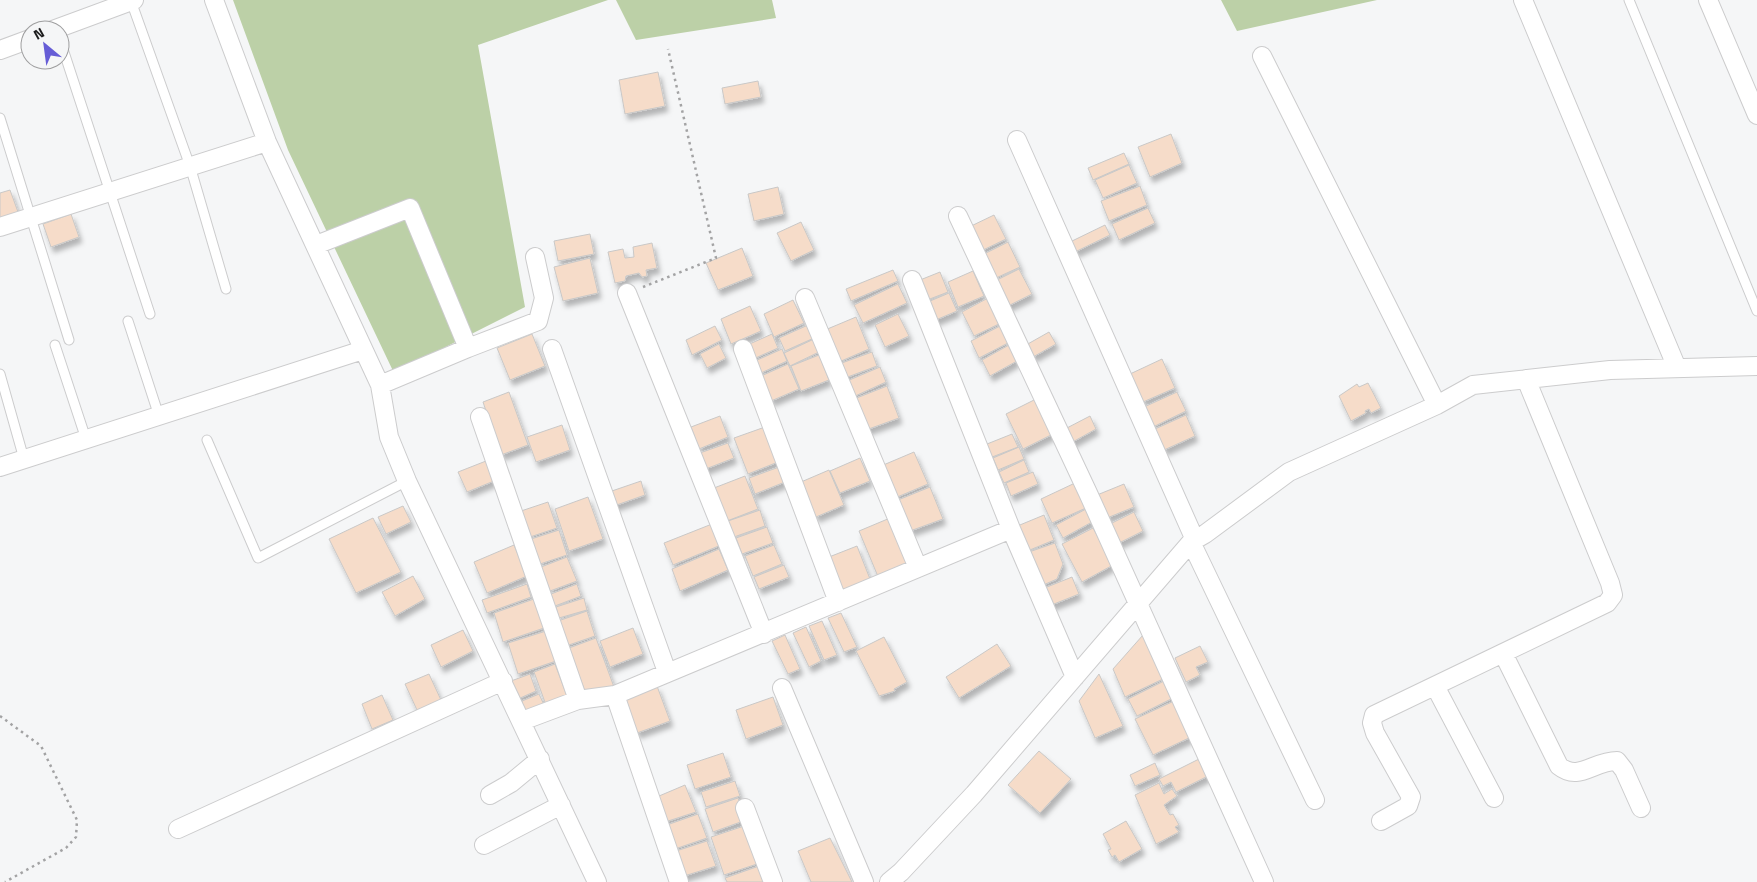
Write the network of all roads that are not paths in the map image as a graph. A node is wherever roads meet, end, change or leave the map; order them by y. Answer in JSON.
{"nodes":[{"id":1,"x":132,"y":0,"type":"edge"},
{"id":2,"x":214,"y":0,"type":"edge"},
{"id":3,"x":1524,"y":0,"type":"edge"},
{"id":4,"x":1629,"y":0,"type":"edge"},
{"id":5,"x":1708,"y":0,"type":"edge"},
{"id":6,"x":70,"y":26,"type":"edge"},
{"id":7,"x":20,"y":42,"type":"edge"},
{"id":8,"x":0,"y":50,"type":"edge"},
{"id":9,"x":1262,"y":56,"type":"dead end"},
{"id":10,"x":69,"y":70,"type":"edge"},
{"id":11,"x":1757,"y":116,"type":"edge"},
{"id":12,"x":0,"y":118,"type":"edge"},
{"id":13,"x":1016,"y":140,"type":"dead end"},
{"id":14,"x":267,"y":142,"type":"junction"},
{"id":15,"x":190,"y":166,"type":"junction"},
{"id":16,"x":111,"y":191,"type":"junction"},
{"id":17,"x":32,"y":216,"type":"junction"},
{"id":18,"x":958,"y":216,"type":"dead end"},
{"id":19,"x":0,"y":227,"type":"edge"},
{"id":20,"x":316,"y":245,"type":"junction"},
{"id":21,"x":535,"y":257,"type":"dead end"},
{"id":22,"x":912,"y":280,"type":"dead end"},
{"id":23,"x":226,"y":288,"type":"dead end"},
{"id":24,"x":628,"y":293,"type":"road end"},
{"id":25,"x":805,"y":298,"type":"dead end"},
{"id":26,"x":1757,"y":311,"type":"edge"},
{"id":27,"x":150,"y":314,"type":"dead end"},
{"id":28,"x":128,"y":321,"type":"dead end"},
{"id":29,"x":69,"y":340,"type":"dead end"},
{"id":30,"x":54,"y":345,"type":"dead end"},
{"id":31,"x":468,"y":348,"type":"junction"},
{"id":32,"x":552,"y":349,"type":"dead end"},
{"id":33,"x":743,"y":349,"type":"dead end"},
{"id":34,"x":363,"y":350,"type":"junction"},
{"id":35,"x":1757,"y":366,"type":"edge"},
{"id":36,"x":1677,"y":368,"type":"junction"},
{"id":37,"x":0,"y":374,"type":"edge"},
{"id":38,"x":1526,"y":379,"type":"junction"},
{"id":39,"x":380,"y":385,"type":"junction"},
{"id":40,"x":1437,"y":405,"type":"junction"},
{"id":41,"x":159,"y":416,"type":"junction"},
{"id":42,"x":480,"y":417,"type":"dead end"},
{"id":43,"x":86,"y":439,"type":"junction"},
{"id":44,"x":208,"y":440,"type":"dead end"},
{"id":45,"x":24,"y":459,"type":"junction"},
{"id":46,"x":0,"y":467,"type":"edge"},
{"id":47,"x":408,"y":481,"type":"junction"},
{"id":48,"x":1011,"y":529,"type":"junction"},
{"id":49,"x":1193,"y":541,"type":"junction"},
{"id":50,"x":918,"y":568,"type":"junction"},
{"id":51,"x":838,"y":602,"type":"junction"},
{"id":52,"x":1138,"y":603,"type":"junction"},
{"id":53,"x":764,"y":634,"type":"junction"},
{"id":54,"x":1503,"y":653,"type":"junction"},
{"id":55,"x":667,"y":672,"type":"junction"},
{"id":56,"x":1075,"y":677,"type":"junction"},
{"id":57,"x":503,"y":681,"type":"junction"},
{"id":58,"x":1435,"y":686,"type":"junction"},
{"id":59,"x":782,"y":688,"type":"dead end"},
{"id":60,"x":615,"y":696,"type":"junction"},
{"id":61,"x":578,"y":700,"type":"junction"},
{"id":62,"x":522,"y":721,"type":"junction"},
{"id":63,"x":540,"y":759,"type":"junction"},
{"id":64,"x":490,"y":795,"type":"dead end"},
{"id":65,"x":1494,"y":798,"type":"dead end"},
{"id":66,"x":1315,"y":800,"type":"dead end"},
{"id":67,"x":561,"y":805,"type":"junction"},
{"id":68,"x":745,"y":808,"type":"dead end"},
{"id":69,"x":1641,"y":808,"type":"dead end"},
{"id":70,"x":1382,"y":821,"type":"dead end"},
{"id":71,"x":178,"y":830,"type":"dead end"},
{"id":72,"x":484,"y":844,"type":"dead end"},
{"id":73,"x":597,"y":882,"type":"edge"},
{"id":74,"x":680,"y":882,"type":"edge"},
{"id":75,"x":773,"y":882,"type":"edge"},
{"id":76,"x":864,"y":882,"type":"edge"},
{"id":77,"x":889,"y":882,"type":"edge"},
{"id":78,"x":1264,"y":882,"type":"edge"}],
"edges":[{"from":1,"to":6,"type":"street"},
{"from":1,"to":15,"type":"lane"},
{"from":2,"to":14,"type":"street"},
{"from":3,"to":36,"type":"street"},
{"from":4,"to":26,"type":"lane"},
{"from":5,"to":11,"type":"street"},
{"from":7,"to":8,"type":"street"},
{"from":9,"to":40,"type":"street"},
{"from":10,"to":16,"type":"lane"},
{"from":12,"to":17,"type":"lane"},
{"from":13,"to":49,"type":"street"},
{"from":14,"to":15,"type":"street"},
{"from":14,"to":20,"type":"street"},
{"from":15,"to":16,"type":"street"},
{"from":15,"to":23,"type":"lane"},
{"from":16,"to":17,"type":"street"},
{"from":16,"to":27,"type":"lane"},
{"from":17,"to":19,"type":"street"},
{"from":17,"to":29,"type":"lane"},
{"from":18,"to":52,"type":"street"},
{"from":20,"to":31,"type":"street"},
{"from":20,"to":34,"type":"street"},
{"from":21,"to":31,"type":"street"},
{"from":22,"to":48,"type":"street"},
{"from":24,"to":53,"type":"street"},
{"from":25,"to":50,"type":"street"},
{"from":28,"to":41,"type":"lane"},
{"from":30,"to":43,"type":"lane"},
{"from":31,"to":39,"type":"street"},
{"from":32,"to":55,"type":"street"},
{"from":33,"to":51,"type":"street"},
{"from":34,"to":39,"type":"street"},
{"from":34,"to":41,"type":"street"},
{"from":35,"to":36,"type":"street"},
{"from":36,"to":38,"type":"street"},
{"from":37,"to":45,"type":"lane"},
{"from":38,"to":40,"type":"street"},
{"from":38,"to":54,"type":"street"},
{"from":39,"to":47,"type":"street"},
{"from":40,"to":49,"type":"street"},
{"from":41,"to":43,"type":"street"},
{"from":42,"to":61,"type":"street"},
{"from":43,"to":45,"type":"street"},
{"from":44,"to":47,"type":"lane"},
{"from":45,"to":46,"type":"street"},
{"from":47,"to":57,"type":"street"},
{"from":48,"to":50,"type":"street"},
{"from":48,"to":56,"type":"street"},
{"from":49,"to":52,"type":"street"},
{"from":49,"to":66,"type":"street"},
{"from":50,"to":51,"type":"street"},
{"from":51,"to":53,"type":"street"},
{"from":52,"to":56,"type":"street"},
{"from":52,"to":78,"type":"street"},
{"from":53,"to":55,"type":"street"},
{"from":54,"to":58,"type":"street"},
{"from":54,"to":69,"type":"street"},
{"from":55,"to":60,"type":"street"},
{"from":56,"to":77,"type":"street"},
{"from":57,"to":62,"type":"street"},
{"from":57,"to":71,"type":"street"},
{"from":58,"to":65,"type":"street"},
{"from":58,"to":70,"type":"street"},
{"from":59,"to":76,"type":"street"},
{"from":60,"to":61,"type":"street"},
{"from":60,"to":74,"type":"street"},
{"from":61,"to":62,"type":"street"},
{"from":62,"to":63,"type":"street"},
{"from":63,"to":64,"type":"street"},
{"from":63,"to":67,"type":"street"},
{"from":67,"to":72,"type":"street"},
{"from":67,"to":73,"type":"street"},
{"from":68,"to":75,"type":"street"}]}
